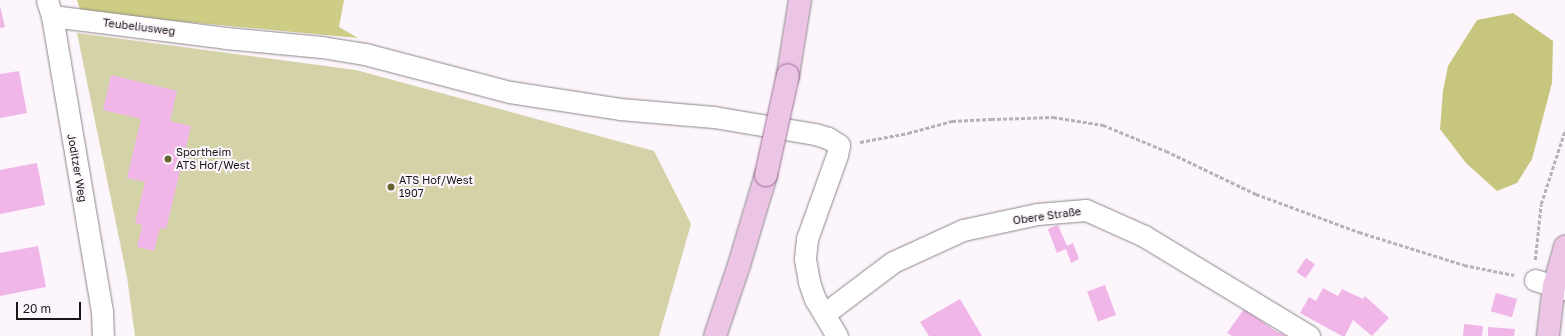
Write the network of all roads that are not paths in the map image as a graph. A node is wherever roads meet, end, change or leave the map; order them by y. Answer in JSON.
{"nodes":[{"id":1,"x":800,"y":0,"type":"edge"},
{"id":2,"x":49,"y":8,"type":"edge"},
{"id":3,"x":1565,"y":247,"type":"edge"},
{"id":4,"x":1551,"y":285,"type":"edge"},
{"id":5,"x":824,"y":314,"type":"junction"},
{"id":6,"x":103,"y":336,"type":"edge"},
{"id":7,"x":715,"y":336,"type":"edge"},
{"id":8,"x":837,"y":336,"type":"edge"},
{"id":9,"x":1309,"y":336,"type":"edge"},
{"id":10,"x":1548,"y":336,"type":"edge"}],
"edges":[{"from":1,"to":7,"type":"main road","bridge":true},
{"from":2,"to":5,"type":"street","name":"Teubeliusweg"},
{"from":2,"to":6,"type":"street","name":"Joditzer Weg"},
{"from":3,"to":4,"type":"main road"},
{"from":4,"to":10,"type":"main road"},
{"from":5,"to":8,"type":"street"},
{"from":5,"to":9,"type":"street","name":"Obere Straße"}]}
